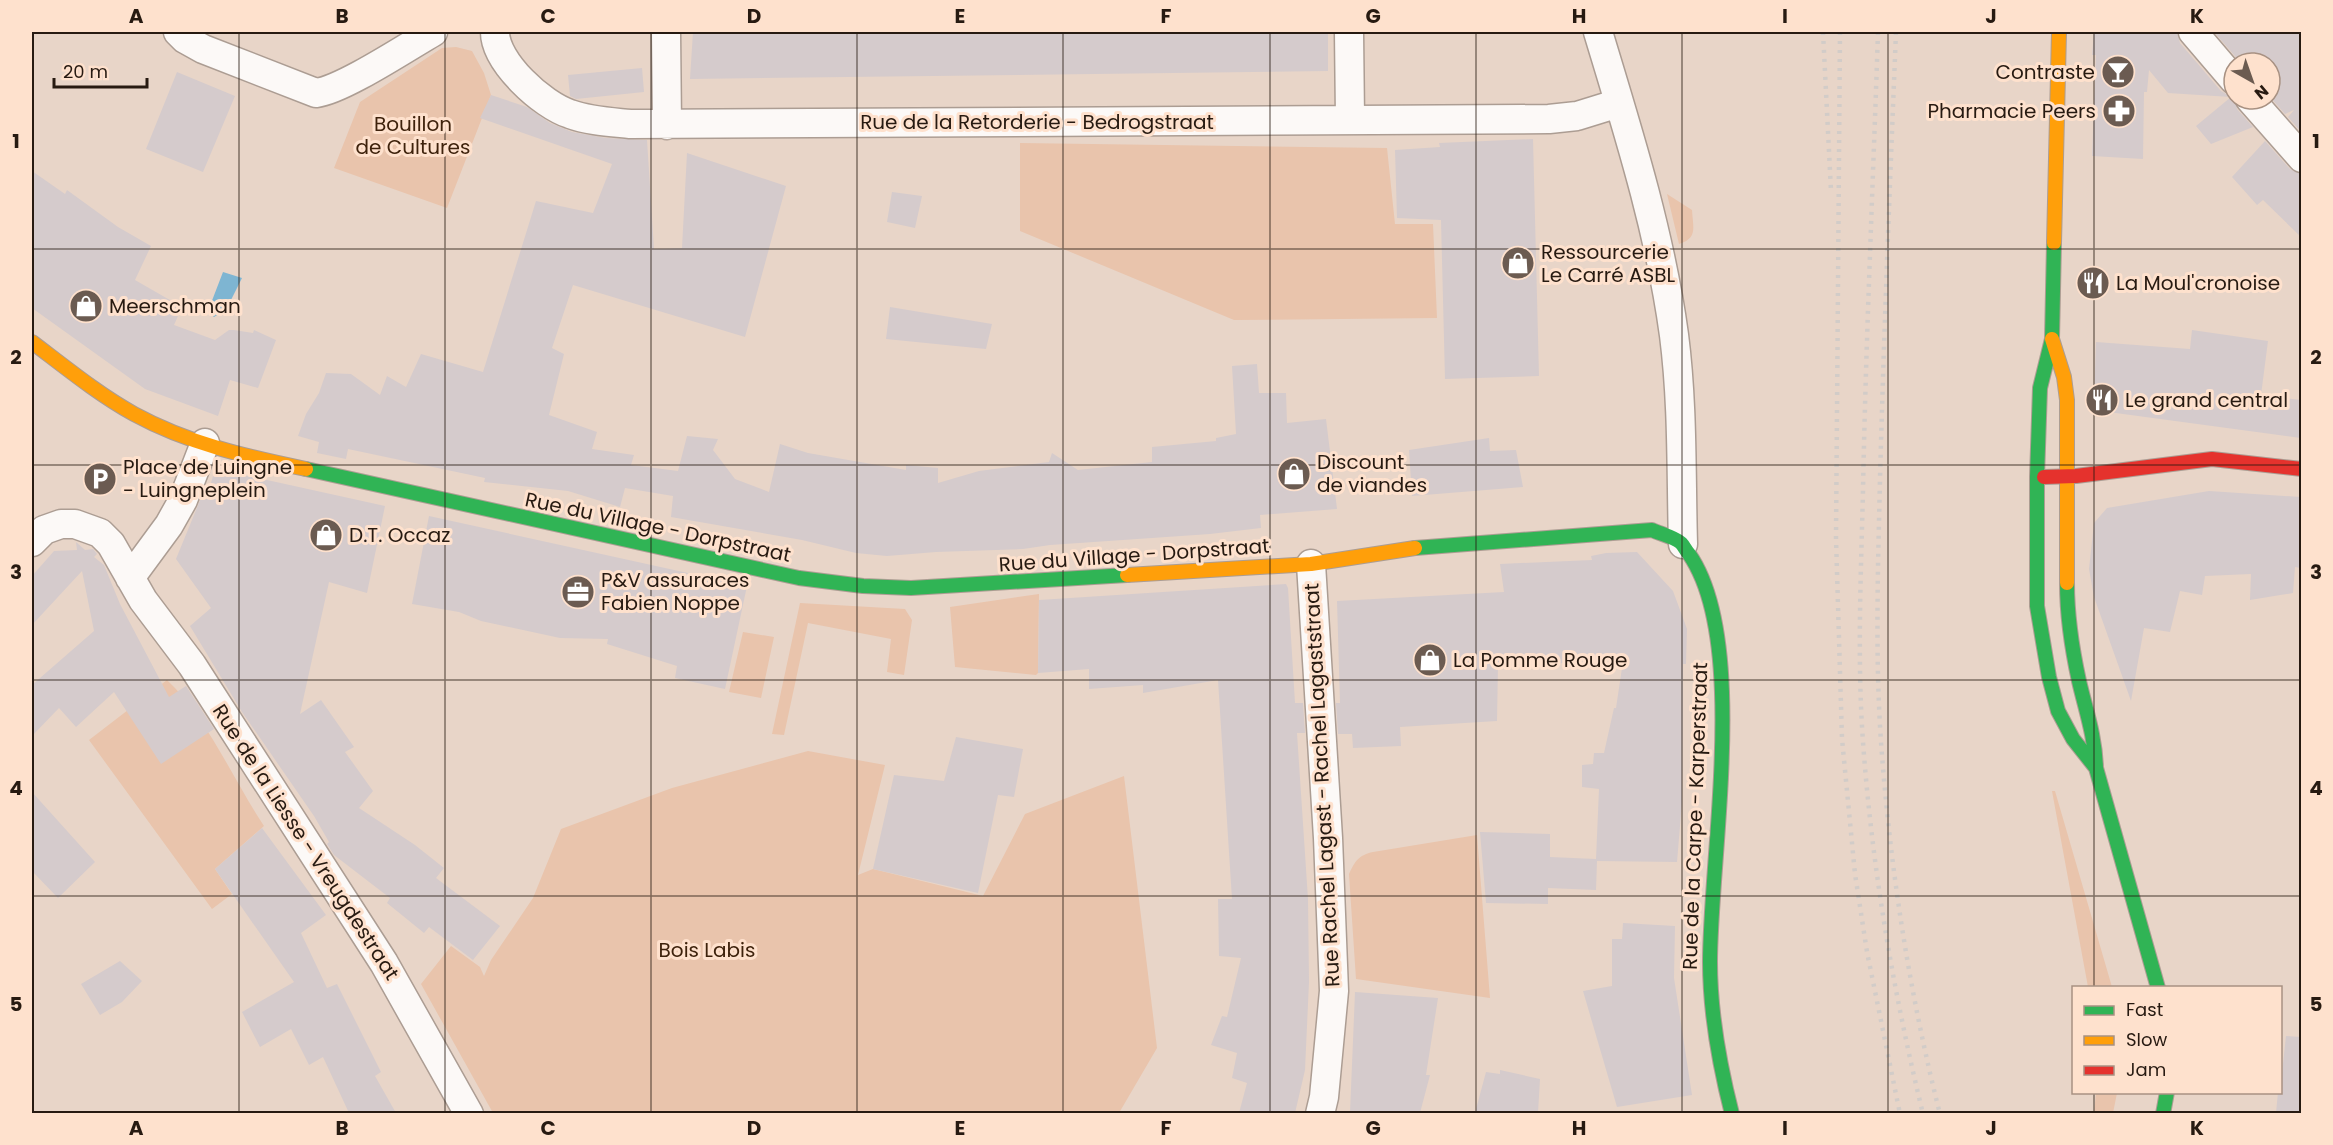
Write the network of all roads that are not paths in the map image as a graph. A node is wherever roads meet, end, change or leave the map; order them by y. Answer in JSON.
{"nodes":[{"id":1,"x":178,"y":32,"type":"edge"},
{"id":2,"x":433,"y":32,"type":"edge"},
{"id":3,"x":495,"y":32,"type":"edge"},
{"id":4,"x":666,"y":32,"type":"edge"},
{"id":5,"x":1349,"y":32,"type":"edge"},
{"id":6,"x":1598,"y":32,"type":"edge"},
{"id":7,"x":2059,"y":32,"type":"edge"},
{"id":8,"x":2193,"y":32,"type":"edge"},
{"id":9,"x":2222,"y":66,"type":"edge"},
{"id":10,"x":1619,"y":103,"type":"junction"},
{"id":11,"x":2260,"y":111,"type":"edge"},
{"id":12,"x":1350,"y":119,"type":"junction"},
{"id":13,"x":667,"y":124,"type":"junction"},
{"id":14,"x":2301,"y":158,"type":"edge"},
{"id":15,"x":2052,"y":339,"type":"junction"},
{"id":16,"x":32,"y":342,"type":"edge"},
{"id":17,"x":205,"y":443,"type":"junction"},
{"id":18,"x":2301,"y":469,"type":"edge"},
{"id":19,"x":2067,"y":476,"type":"junction"},
{"id":20,"x":2037,"y":477,"type":"junction"},
{"id":21,"x":36,"y":530,"type":"edge"},
{"id":22,"x":1683,"y":544,"type":"junction"},
{"id":23,"x":1311,"y":564,"type":"junction"},
{"id":24,"x":130,"y":578,"type":"junction"},
{"id":25,"x":2096,"y":768,"type":"junction"},
{"id":26,"x":2158,"y":986,"type":"edge"},
{"id":27,"x":2167,"y":1094,"type":"edge"},
{"id":28,"x":470,"y":1113,"type":"edge"},
{"id":29,"x":1320,"y":1113,"type":"edge"},
{"id":30,"x":1732,"y":1113,"type":"edge"},
{"id":31,"x":2163,"y":1113,"type":"edge"}],
"edges":[{"from":1,"to":2,"type":"street"},
{"from":3,"to":13,"type":"street","name":"Rue de la Retorderie - Bedrogstraat"},
{"from":4,"to":13,"type":"street"},
{"from":5,"to":12,"type":"street"},
{"from":6,"to":10,"type":"street"},
{"from":7,"to":15,"type":"street"},
{"from":8,"to":9,"type":"street"},
{"from":10,"to":12,"type":"street","name":"Rue de la Retorderie - Bedrogstraat"},
{"from":10,"to":22,"type":"street"},
{"from":11,"to":14,"type":"street"},
{"from":12,"to":13,"type":"street","name":"Rue de la Retorderie - Bedrogstraat"},
{"from":15,"to":19,"type":"street"},
{"from":15,"to":20,"type":"street"},
{"from":16,"to":17,"type":"street","name":"Rue du Village - Dorpstraat"},
{"from":17,"to":23,"type":"street","name":"Rue du Village - Dorpstraat"},
{"from":17,"to":24,"type":"street"},
{"from":18,"to":19,"type":"street"},
{"from":19,"to":20,"type":"street"},
{"from":19,"to":25,"type":"street"},
{"from":20,"to":25,"type":"street"},
{"from":21,"to":24,"type":"street"},
{"from":22,"to":23,"type":"street"},
{"from":22,"to":30,"type":"street","name":"Rue de la Carpe - Karperstraat"},
{"from":23,"to":29,"type":"street","name":"Rue Rachel Lagast - Rachel Lagaststraat"},
{"from":24,"to":28,"type":"street","name":"Rue de la Liesse - Vreugdestraat"},
{"from":25,"to":26,"type":"street"},
{"from":27,"to":31,"type":"street"}]}
